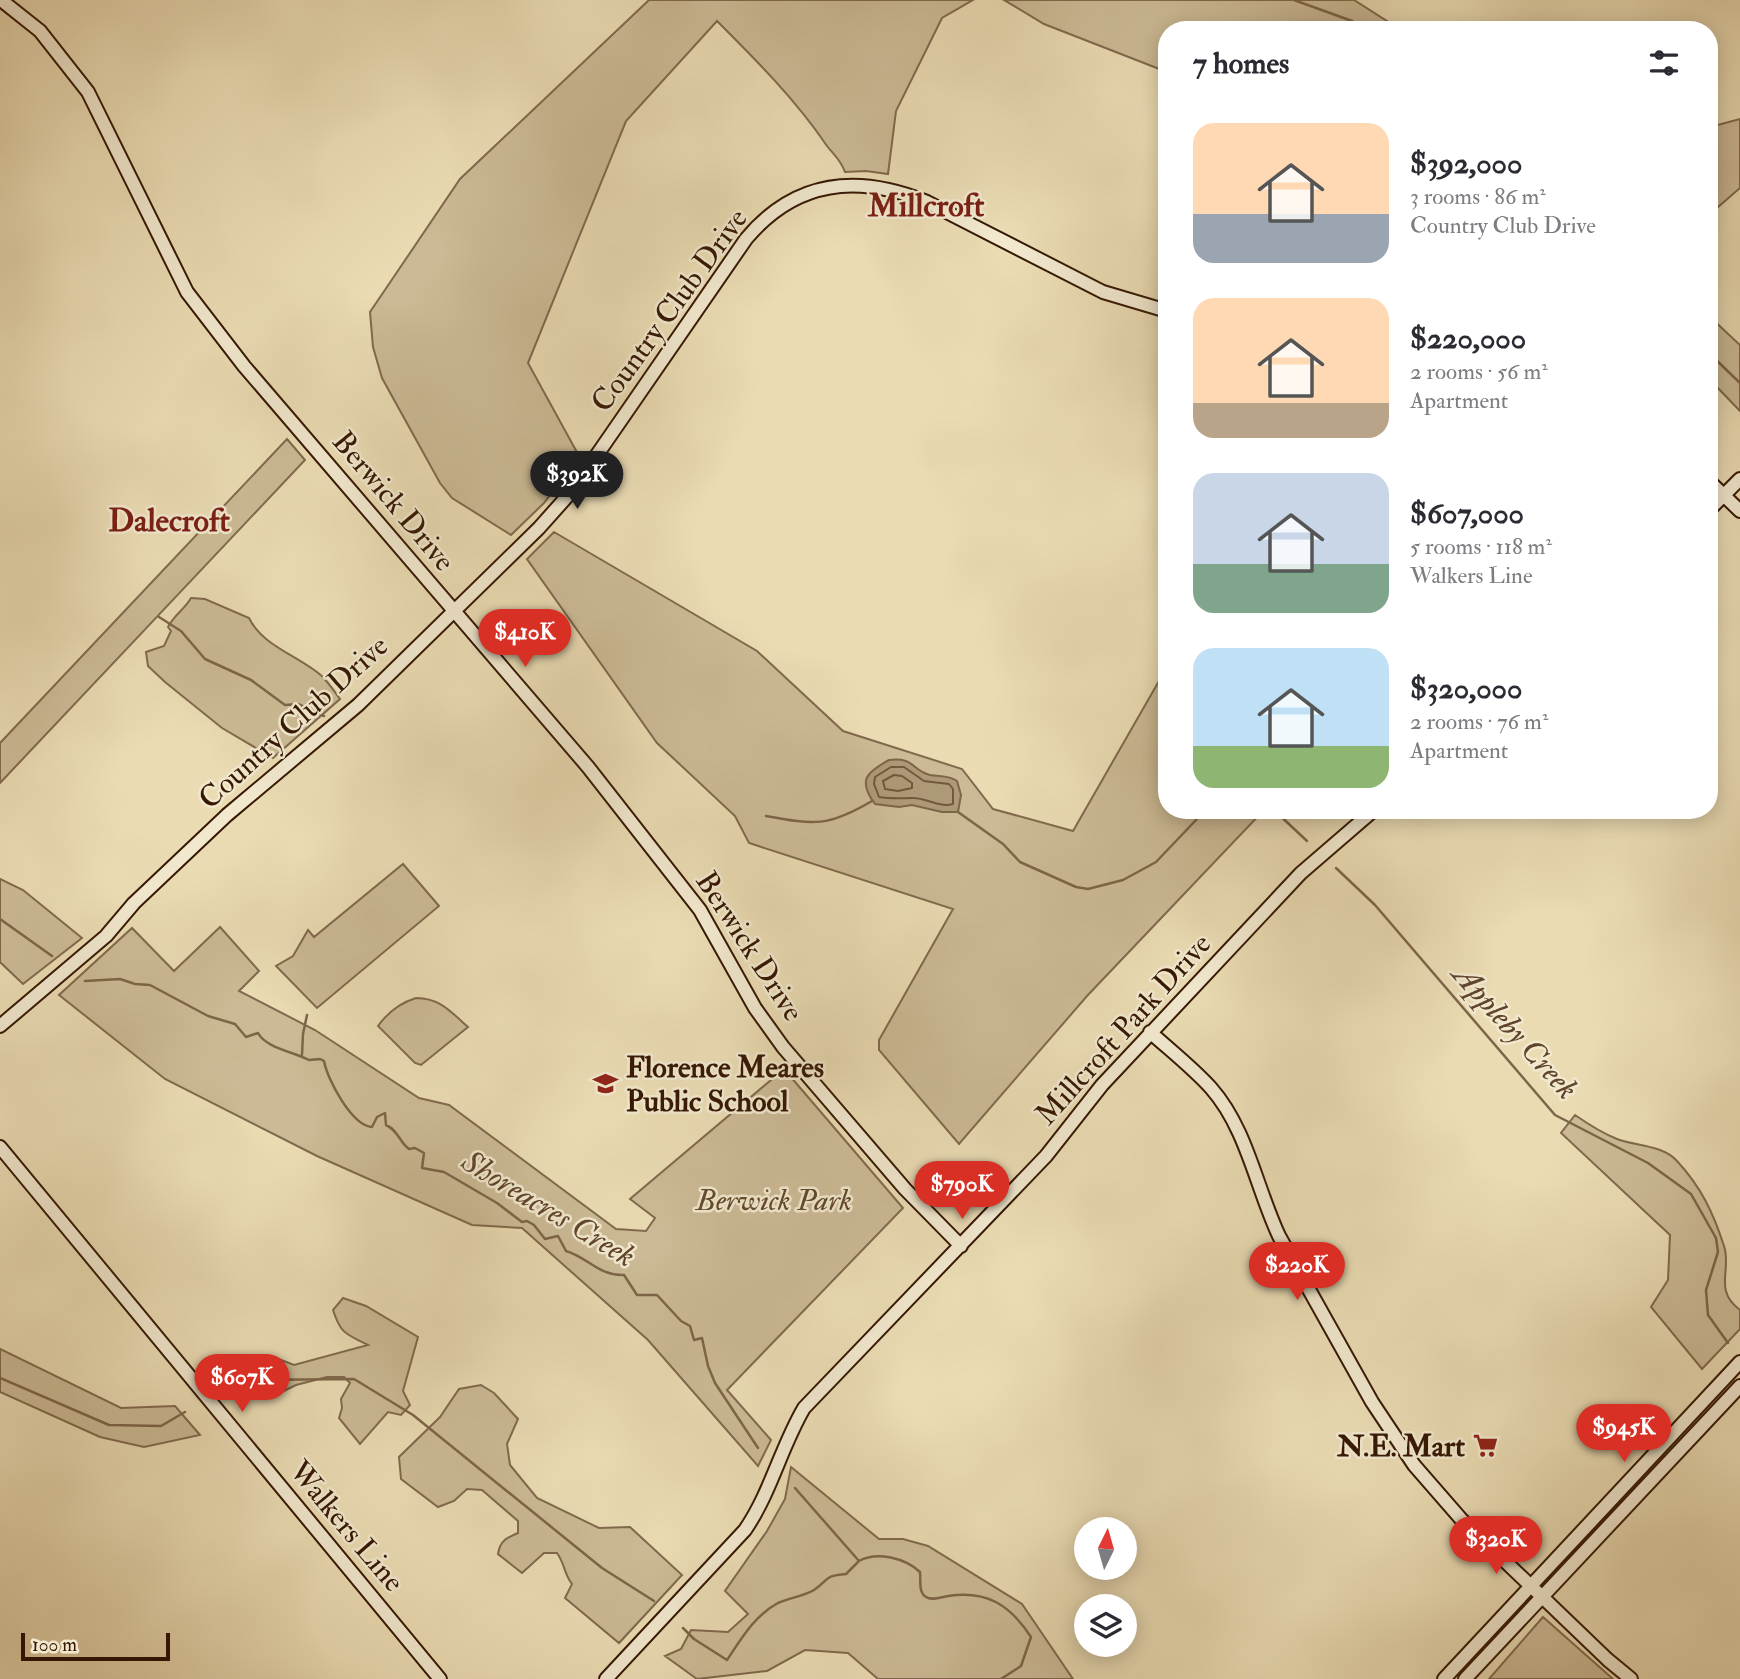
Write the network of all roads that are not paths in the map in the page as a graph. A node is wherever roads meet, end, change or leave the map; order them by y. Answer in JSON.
{"nodes":[{"id":1,"x":1,"y":0,"type":"edge"},
{"id":2,"x":1158,"y":309,"type":"edge"},
{"id":3,"x":1740,"y":479,"type":"edge"},
{"id":4,"x":1718,"y":491,"type":"edge"},
{"id":5,"x":1723,"y":496,"type":"junction"},
{"id":6,"x":1718,"y":501,"type":"edge"},
{"id":7,"x":1740,"y":511,"type":"edge"},
{"id":8,"x":453,"y":611,"type":"junction"},
{"id":9,"x":1364,"y":819,"type":"edge"},
{"id":10,"x":0,"y":1026,"type":"edge"},
{"id":11,"x":1150,"y":1032,"type":"junction"},
{"id":12,"x":0,"y":1147,"type":"edge"},
{"id":13,"x":961,"y":1246,"type":"junction"},
{"id":14,"x":1740,"y":1362,"type":"edge"},
{"id":15,"x":1740,"y":1386,"type":"edge"},
{"id":16,"x":1531,"y":1588,"type":"junction"},
{"id":17,"x":1542,"y":1598,"type":"junction"},
{"id":18,"x":440,"y":1679,"type":"edge"},
{"id":19,"x":606,"y":1679,"type":"edge"},
{"id":20,"x":1444,"y":1679,"type":"edge"},
{"id":21,"x":1465,"y":1679,"type":"edge"},
{"id":22,"x":1631,"y":1679,"type":"edge"}],
"edges":[{"from":1,"to":8,"type":"street","name":"Berwick Drive"},
{"from":2,"to":8,"type":"street","name":"Country Club Drive"},
{"from":3,"to":5,"type":"street"},
{"from":4,"to":5,"type":"street"},
{"from":5,"to":6,"type":"street"},
{"from":5,"to":7,"type":"street"},
{"from":8,"to":10,"type":"street","name":"Country Club Drive"},
{"from":8,"to":13,"type":"street","name":"Berwick Drive"},
{"from":9,"to":11,"type":"street","name":"Millcroft Park Drive"},
{"from":11,"to":13,"type":"street","name":"Millcroft Park Drive"},
{"from":11,"to":16,"type":"street"},
{"from":12,"to":18,"type":"street","name":"Walkers Line"},
{"from":13,"to":19,"type":"street","name":"Millcroft Park Drive"},
{"from":14,"to":16,"type":"street"},
{"from":15,"to":17,"type":"street"},
{"from":16,"to":17,"type":"street"},
{"from":16,"to":20,"type":"street"},
{"from":17,"to":21,"type":"street"},
{"from":17,"to":22,"type":"street"}]}
